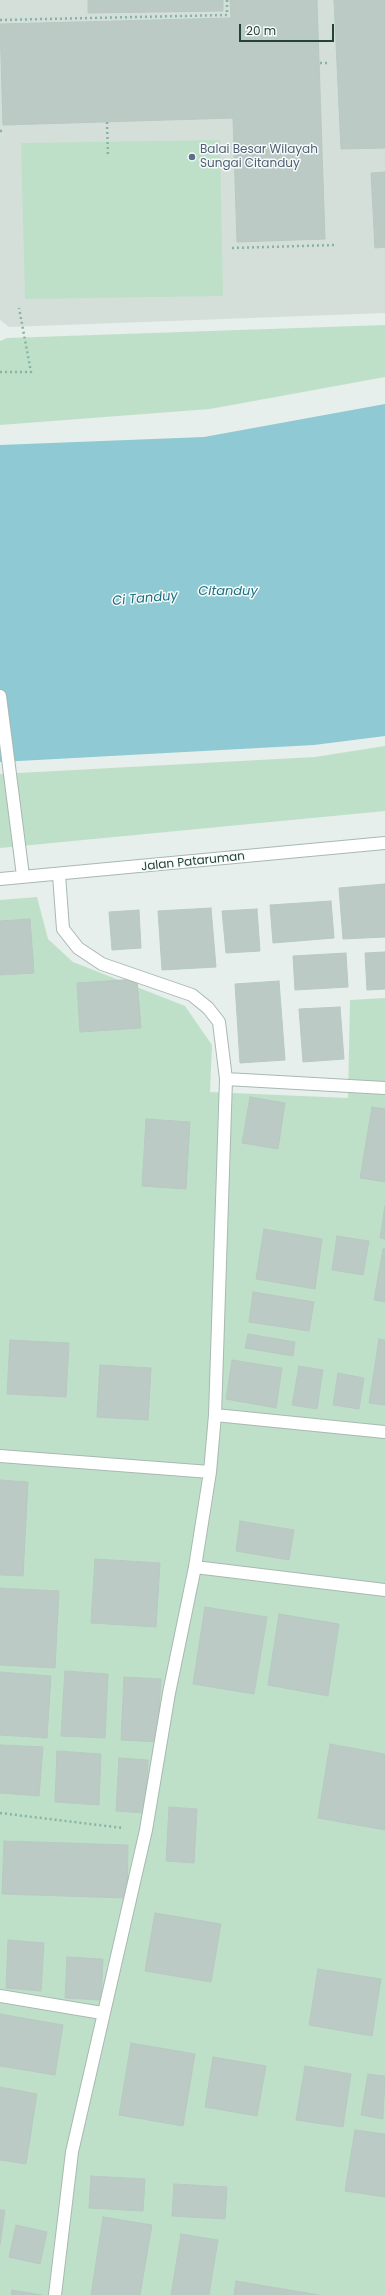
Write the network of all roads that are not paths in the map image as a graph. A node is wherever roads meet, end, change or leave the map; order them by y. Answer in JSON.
{"nodes":[{"id":1,"x":0,"y":696,"type":"edge"},
{"id":2,"x":385,"y":843,"type":"edge"},
{"id":3,"x":59,"y":875,"type":"junction"},
{"id":4,"x":23,"y":876,"type":"junction"},
{"id":5,"x":0,"y":879,"type":"edge"},
{"id":6,"x":226,"y":1079,"type":"junction"},
{"id":7,"x":385,"y":1088,"type":"edge"},
{"id":8,"x":215,"y":1415,"type":"junction"},
{"id":9,"x":385,"y":1432,"type":"edge"},
{"id":10,"x":0,"y":1456,"type":"edge"},
{"id":11,"x":210,"y":1472,"type":"junction"},
{"id":12,"x":195,"y":1567,"type":"junction"},
{"id":13,"x":385,"y":1590,"type":"edge"},
{"id":14,"x":0,"y":1996,"type":"edge"},
{"id":15,"x":102,"y":2013,"type":"junction"},
{"id":16,"x":55,"y":2295,"type":"edge"}],
"edges":[{"from":1,"to":4,"type":"street"},
{"from":2,"to":3,"type":"street","name":"Jalan Pataruman"},
{"from":3,"to":4,"type":"street","name":"Jalan Pataruman"},
{"from":3,"to":6,"type":"street"},
{"from":4,"to":5,"type":"street","name":"Jalan Pataruman"},
{"from":6,"to":7,"type":"street"},
{"from":6,"to":8,"type":"street"},
{"from":8,"to":9,"type":"street"},
{"from":8,"to":11,"type":"street"},
{"from":10,"to":11,"type":"street"},
{"from":11,"to":12,"type":"street"},
{"from":12,"to":13,"type":"street"},
{"from":12,"to":15,"type":"street"},
{"from":14,"to":15,"type":"street"},
{"from":15,"to":16,"type":"street"}]}
